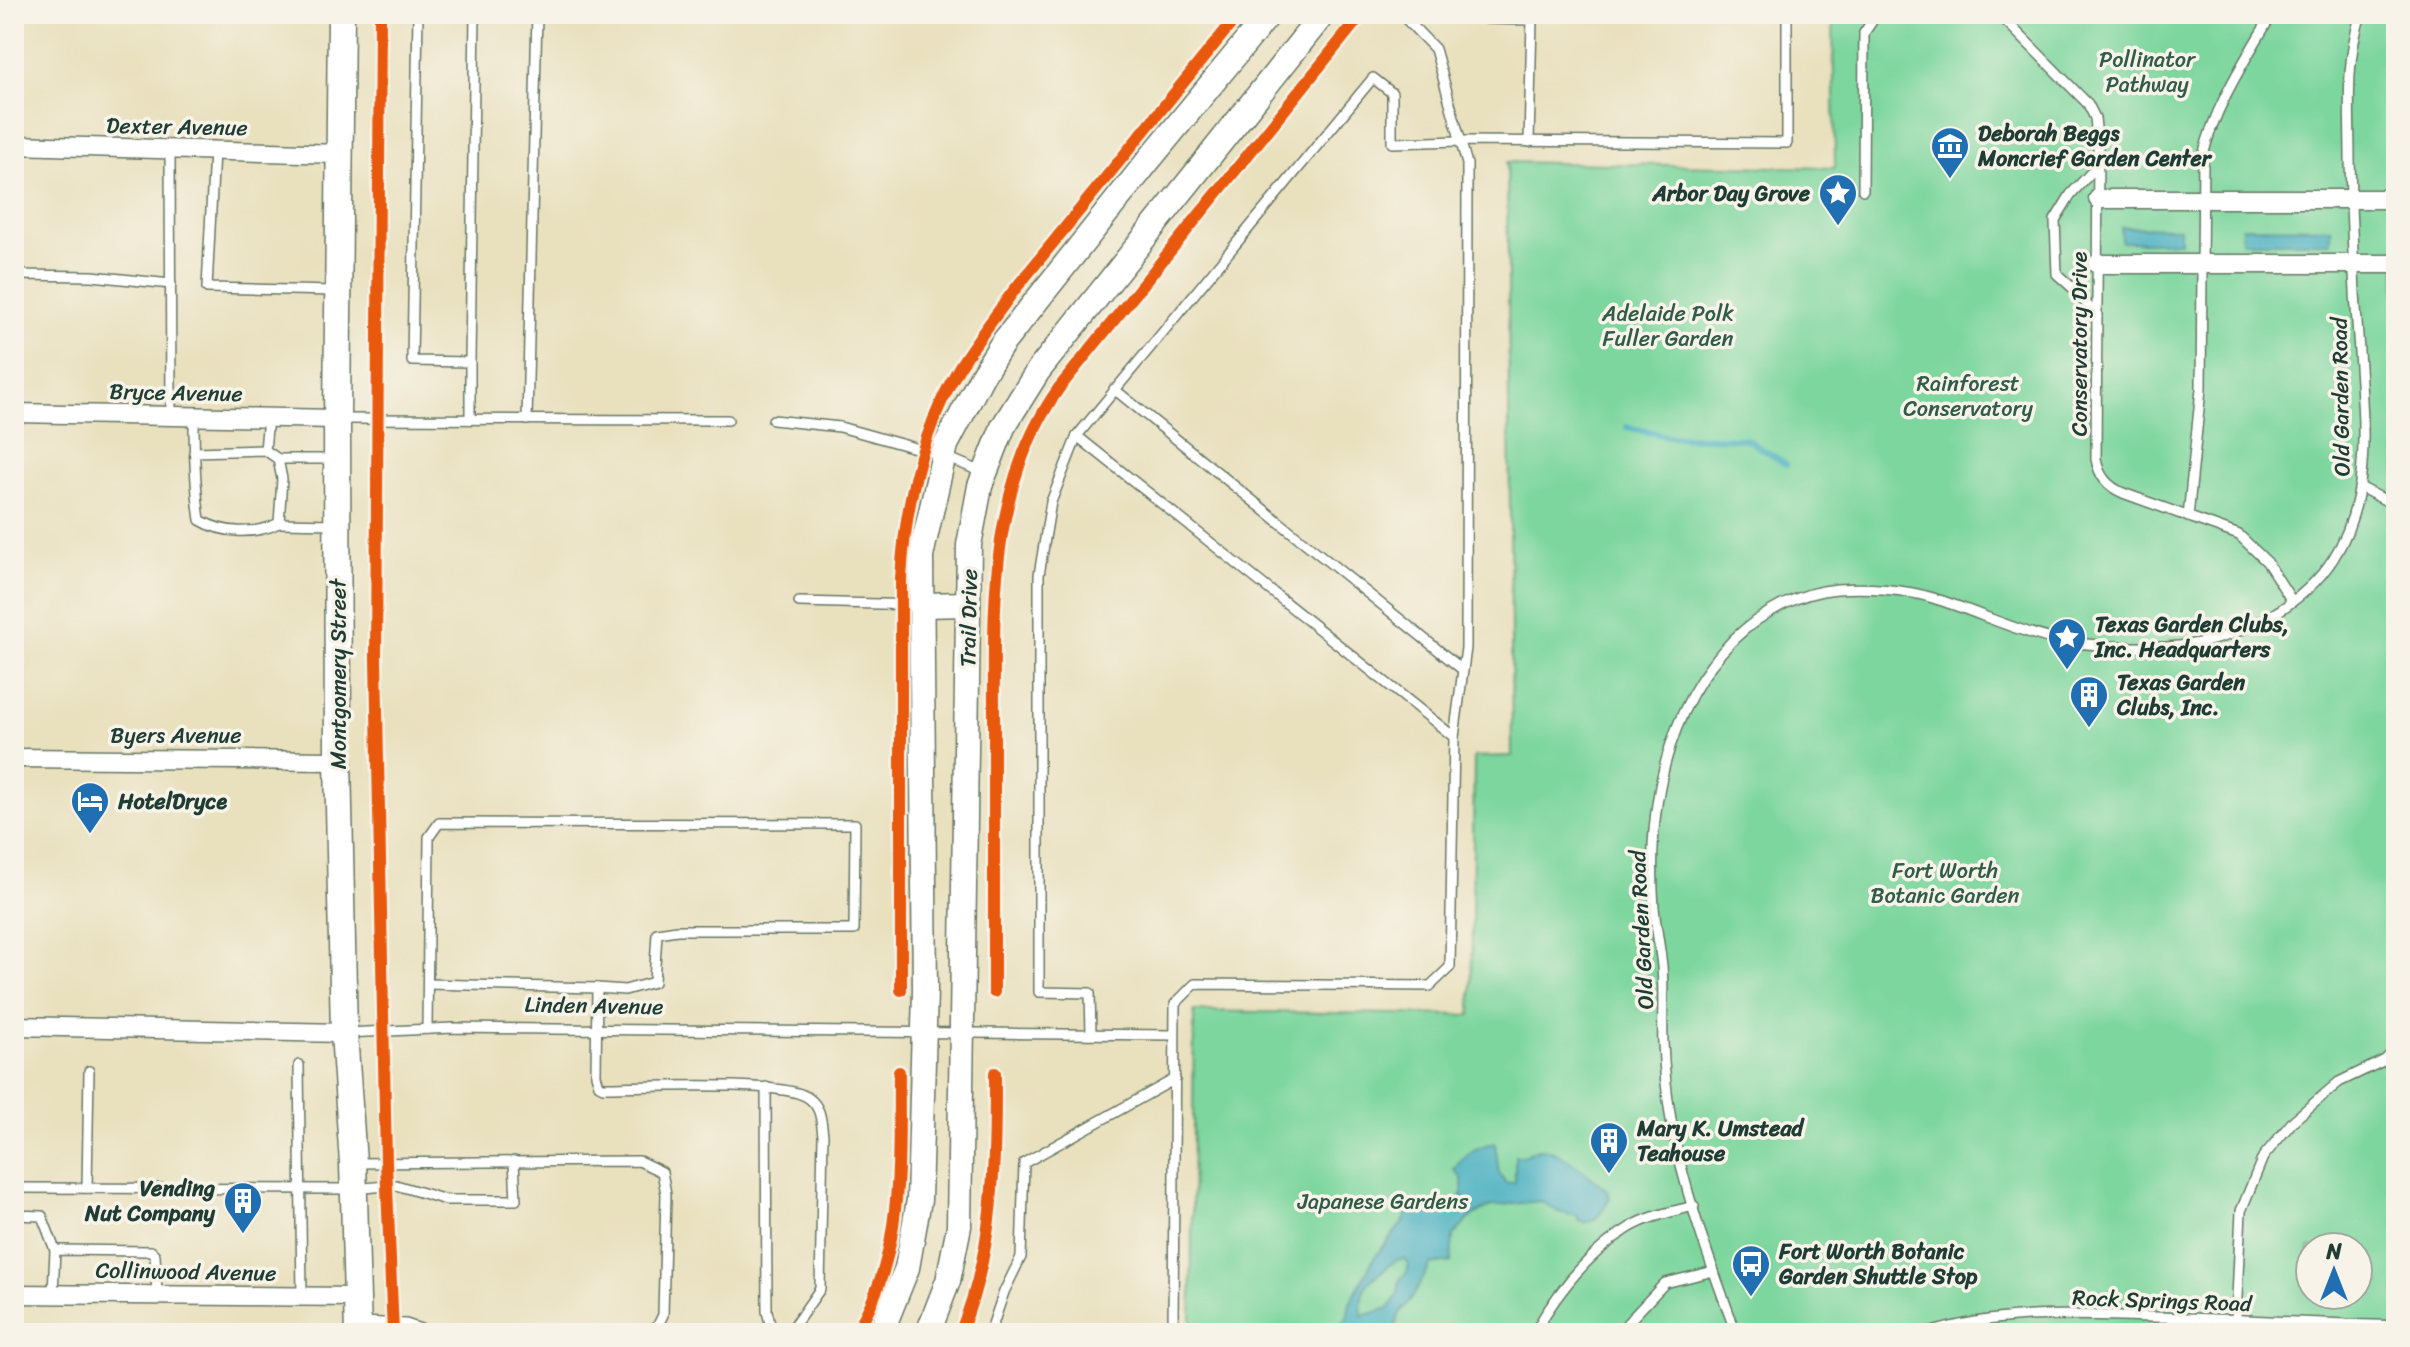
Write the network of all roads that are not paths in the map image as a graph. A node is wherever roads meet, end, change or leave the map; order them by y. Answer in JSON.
{"nodes":[{"id":1,"x":341,"y":14,"type":"edge"},
{"id":2,"x":418,"y":14,"type":"edge"},
{"id":3,"x":475,"y":14,"type":"edge"},
{"id":4,"x":537,"y":14,"type":"edge"},
{"id":5,"x":1269,"y":14,"type":"edge"},
{"id":6,"x":1323,"y":14,"type":"edge"},
{"id":7,"x":1401,"y":14,"type":"edge"},
{"id":8,"x":1482,"y":14,"type":"edge"},
{"id":9,"x":1787,"y":14,"type":"edge"},
{"id":10,"x":1877,"y":14,"type":"edge"},
{"id":11,"x":1999,"y":14,"type":"edge"},
{"id":12,"x":2272,"y":14,"type":"edge"},
{"id":13,"x":2361,"y":14,"type":"edge"},
{"id":14,"x":1459,"y":141,"type":"junction"},
{"id":15,"x":1529,"y":142,"type":"junction"},
{"id":16,"x":14,"y":145,"type":"edge"},
{"id":17,"x":170,"y":149,"type":"junction"},
{"id":18,"x":214,"y":151,"type":"junction"},
{"id":19,"x":340,"y":154,"type":"junction"},
{"id":20,"x":2098,"y":165,"type":"junction"},
{"id":21,"x":1863,"y":190,"type":"dead end"},
{"id":22,"x":2098,"y":199,"type":"junction"},
{"id":23,"x":2202,"y":199,"type":"junction"},
{"id":24,"x":2351,"y":199,"type":"junction"},
{"id":25,"x":2396,"y":199,"type":"edge"},
{"id":26,"x":2097,"y":264,"type":"junction"},
{"id":27,"x":2203,"y":264,"type":"junction"},
{"id":28,"x":2353,"y":264,"type":"junction"},
{"id":29,"x":2396,"y":264,"type":"edge"},
{"id":30,"x":14,"y":275,"type":"edge"},
{"id":31,"x":171,"y":284,"type":"junction"},
{"id":32,"x":338,"y":291,"type":"junction"},
{"id":33,"x":2097,"y":317,"type":"junction"},
{"id":34,"x":470,"y":362,"type":"junction"},
{"id":35,"x":1114,"y":389,"type":"junction"},
{"id":36,"x":14,"y":413,"type":"edge"},
{"id":37,"x":171,"y":416,"type":"junction"},
{"id":38,"x":194,"y":417,"type":"junction"},
{"id":39,"x":268,"y":418,"type":"junction"},
{"id":40,"x":337,"y":419,"type":"junction"},
{"id":41,"x":470,"y":419,"type":"junction"},
{"id":42,"x":527,"y":420,"type":"junction"},
{"id":43,"x":728,"y":420,"type":"dead end"},
{"id":44,"x":773,"y":420,"type":"dead end"},
{"id":45,"x":1077,"y":436,"type":"junction"},
{"id":46,"x":265,"y":450,"type":"junction"},
{"id":47,"x":194,"y":452,"type":"junction"},
{"id":48,"x":944,"y":456,"type":"junction"},
{"id":49,"x":278,"y":459,"type":"junction"},
{"id":50,"x":337,"y":459,"type":"junction"},
{"id":51,"x":985,"y":474,"type":"junction"},
{"id":52,"x":2360,"y":487,"type":"junction"},
{"id":53,"x":2396,"y":506,"type":"edge"},
{"id":54,"x":2188,"y":517,"type":"junction"},
{"id":55,"x":279,"y":523,"type":"junction"},
{"id":56,"x":337,"y":524,"type":"junction"},
{"id":57,"x":2292,"y":601,"type":"junction"},
{"id":58,"x":799,"y":602,"type":"dead end"},
{"id":59,"x":968,"y":604,"type":"junction"},
{"id":60,"x":922,"y":605,"type":"junction"},
{"id":61,"x":1463,"y":670,"type":"junction"},
{"id":62,"x":1454,"y":737,"type":"junction"},
{"id":63,"x":14,"y":758,"type":"edge"},
{"id":64,"x":338,"y":761,"type":"junction"},
{"id":65,"x":428,"y":984,"type":"junction"},
{"id":66,"x":597,"y":988,"type":"junction"},
{"id":67,"x":14,"y":1026,"type":"edge"},
{"id":68,"x":427,"y":1029,"type":"junction"},
{"id":69,"x":597,"y":1029,"type":"junction"},
{"id":70,"x":925,"y":1032,"type":"junction"},
{"id":71,"x":344,"y":1033,"type":"junction"},
{"id":72,"x":962,"y":1033,"type":"junction"},
{"id":73,"x":1091,"y":1033,"type":"junction"},
{"id":74,"x":1174,"y":1035,"type":"junction"},
{"id":75,"x":2396,"y":1049,"type":"edge"},
{"id":76,"x":299,"y":1065,"type":"dead end"},
{"id":77,"x":89,"y":1071,"type":"dead end"},
{"id":78,"x":1175,"y":1079,"type":"junction"},
{"id":79,"x":766,"y":1087,"type":"junction"},
{"id":80,"x":514,"y":1161,"type":"junction"},
{"id":81,"x":353,"y":1176,"type":"junction"},
{"id":82,"x":14,"y":1188,"type":"edge"},
{"id":83,"x":87,"y":1188,"type":"junction"},
{"id":84,"x":302,"y":1189,"type":"junction"},
{"id":85,"x":1694,"y":1206,"type":"junction"},
{"id":86,"x":14,"y":1215,"type":"edge"},
{"id":87,"x":55,"y":1250,"type":"junction"},
{"id":88,"x":1714,"y":1271,"type":"junction"},
{"id":89,"x":14,"y":1294,"type":"edge"},
{"id":90,"x":53,"y":1294,"type":"junction"},
{"id":91,"x":157,"y":1295,"type":"junction"},
{"id":92,"x":302,"y":1296,"type":"junction"},
{"id":93,"x":357,"y":1317,"type":"edge"},
{"id":94,"x":2236,"y":1319,"type":"junction"},
{"id":95,"x":2396,"y":1326,"type":"edge"},
{"id":96,"x":432,"y":1333,"type":"edge"},
{"id":97,"x":654,"y":1333,"type":"edge"},
{"id":98,"x":775,"y":1333,"type":"edge"},
{"id":99,"x":785,"y":1333,"type":"edge"},
{"id":100,"x":881,"y":1333,"type":"edge"},
{"id":101,"x":928,"y":1333,"type":"edge"},
{"id":102,"x":990,"y":1333,"type":"edge"},
{"id":103,"x":1173,"y":1333,"type":"edge"},
{"id":104,"x":1534,"y":1333,"type":"edge"},
{"id":105,"x":1618,"y":1333,"type":"edge"},
{"id":106,"x":1736,"y":1333,"type":"edge"},
{"id":107,"x":1929,"y":1333,"type":"edge"}],
"edges":[{"from":1,"to":19,"type":"main road","name":"Montgomery Street"},
{"from":2,"to":34,"type":"lane"},
{"from":3,"to":34,"type":"lane"},
{"from":4,"to":42,"type":"lane"},
{"from":5,"to":48,"type":"street","name":"Trail Drive"},
{"from":6,"to":51,"type":"street","name":"Trail Drive"},
{"from":7,"to":14,"type":"lane"},
{"from":8,"to":15,"type":"lane"},
{"from":9,"to":15,"type":"lane"},
{"from":10,"to":21,"type":"lane"},
{"from":11,"to":20,"type":"lane","name":"Conservatory Drive"},
{"from":12,"to":23,"type":"lane"},
{"from":13,"to":24,"type":"lane","name":"Old Garden Road"},
{"from":14,"to":15,"type":"lane"},
{"from":14,"to":35,"type":"lane"},
{"from":14,"to":61,"type":"lane"},
{"from":16,"to":17,"type":"street","name":"Dexter Avenue"},
{"from":17,"to":18,"type":"street","name":"Dexter Avenue"},
{"from":17,"to":31,"type":"lane"},
{"from":18,"to":19,"type":"street","name":"Dexter Avenue"},
{"from":18,"to":32,"type":"lane"},
{"from":19,"to":32,"type":"main road","name":"Montgomery Street"},
{"from":20,"to":22,"type":"lane","name":"Conservatory Drive"},
{"from":20,"to":33,"type":"lane"},
{"from":22,"to":23,"type":"street"},
{"from":22,"to":26,"type":"lane","name":"Conservatory Drive"},
{"from":23,"to":24,"type":"street"},
{"from":23,"to":27,"type":"lane"},
{"from":24,"to":25,"type":"street"},
{"from":24,"to":28,"type":"lane","name":"Old Garden Road"},
{"from":26,"to":27,"type":"street"},
{"from":26,"to":33,"type":"lane","name":"Conservatory Drive"},
{"from":27,"to":28,"type":"street"},
{"from":27,"to":54,"type":"lane"},
{"from":28,"to":29,"type":"street"},
{"from":28,"to":52,"type":"lane","name":"Old Garden Road"},
{"from":30,"to":31,"type":"lane"},
{"from":31,"to":37,"type":"lane"},
{"from":32,"to":40,"type":"main road","name":"Montgomery Street"},
{"from":33,"to":54,"type":"lane","name":"Conservatory Drive"},
{"from":34,"to":41,"type":"lane"},
{"from":35,"to":45,"type":"lane"},
{"from":35,"to":61,"type":"lane"},
{"from":36,"to":37,"type":"street","name":"Bryce Avenue"},
{"from":37,"to":38,"type":"street","name":"Bryce Avenue"},
{"from":38,"to":39,"type":"street","name":"Bryce Avenue"},
{"from":38,"to":47,"type":"lane"},
{"from":39,"to":40,"type":"street","name":"Bryce Avenue"},
{"from":39,"to":46,"type":"lane"},
{"from":40,"to":41,"type":"lane"},
{"from":40,"to":50,"type":"main road","name":"Montgomery Street"},
{"from":41,"to":42,"type":"lane"},
{"from":42,"to":43,"type":"lane"},
{"from":44,"to":48,"type":"lane"},
{"from":45,"to":62,"type":"lane"},
{"from":45,"to":73,"type":"lane"},
{"from":46,"to":47,"type":"lane"},
{"from":46,"to":49,"type":"lane"},
{"from":47,"to":55,"type":"lane"},
{"from":48,"to":51,"type":"lane"},
{"from":48,"to":60,"type":"street","name":"Trail Drive"},
{"from":49,"to":50,"type":"lane"},
{"from":49,"to":55,"type":"lane"},
{"from":50,"to":56,"type":"main road","name":"Montgomery Street"},
{"from":51,"to":59,"type":"street","name":"Trail Drive"},
{"from":52,"to":53,"type":"lane"},
{"from":52,"to":57,"type":"lane","name":"Old Garden Road"},
{"from":54,"to":57,"type":"lane","name":"Conservatory Drive"},
{"from":55,"to":56,"type":"lane"},
{"from":56,"to":64,"type":"main road","name":"Montgomery Street"},
{"from":57,"to":85,"type":"lane","name":"Old Garden Road"},
{"from":58,"to":60,"type":"lane"},
{"from":59,"to":60,"type":"street"},
{"from":59,"to":72,"type":"street","name":"Trail Drive"},
{"from":60,"to":70,"type":"street","name":"Trail Drive"},
{"from":61,"to":62,"type":"lane"},
{"from":62,"to":74,"type":"lane"},
{"from":63,"to":64,"type":"street","name":"Byers Avenue"},
{"from":64,"to":71,"type":"main road","name":"Montgomery Street"},
{"from":65,"to":66,"type":"lane"},
{"from":65,"to":66,"type":"lane"},
{"from":65,"to":68,"type":"lane"},
{"from":66,"to":69,"type":"lane"},
{"from":67,"to":71,"type":"street","name":"Linden Avenue"},
{"from":68,"to":69,"type":"lane","name":"Linden Avenue"},
{"from":68,"to":71,"type":"lane","name":"Linden Avenue"},
{"from":69,"to":70,"type":"lane","name":"Linden Avenue"},
{"from":69,"to":79,"type":"lane"},
{"from":70,"to":72,"type":"lane","name":"Linden Avenue"},
{"from":70,"to":100,"type":"street","name":"Trail Drive"},
{"from":71,"to":81,"type":"main road","name":"Montgomery Street"},
{"from":72,"to":73,"type":"lane","name":"Linden Avenue"},
{"from":72,"to":101,"type":"street","name":"Trail Drive"},
{"from":73,"to":74,"type":"lane","name":"Linden Avenue"},
{"from":74,"to":78,"type":"lane"},
{"from":75,"to":94,"type":"lane"},
{"from":76,"to":84,"type":"lane"},
{"from":77,"to":83,"type":"lane"},
{"from":78,"to":102,"type":"lane"},
{"from":78,"to":103,"type":"lane"},
{"from":79,"to":98,"type":"lane"},
{"from":79,"to":99,"type":"lane"},
{"from":80,"to":81,"type":"lane"},
{"from":80,"to":81,"type":"lane"},
{"from":80,"to":97,"type":"lane"},
{"from":81,"to":84,"type":"lane"},
{"from":81,"to":93,"type":"main road","name":"Montgomery Street"},
{"from":82,"to":83,"type":"lane"},
{"from":83,"to":84,"type":"lane"},
{"from":84,"to":92,"type":"lane"},
{"from":85,"to":88,"type":"lane","name":"Old Garden Road"},
{"from":85,"to":104,"type":"lane"},
{"from":86,"to":87,"type":"lane"},
{"from":87,"to":90,"type":"lane"},
{"from":87,"to":91,"type":"lane"},
{"from":88,"to":105,"type":"lane"},
{"from":88,"to":106,"type":"lane","name":"Old Garden Road"},
{"from":89,"to":90,"type":"street","name":"Collinwood Avenue"},
{"from":90,"to":91,"type":"street","name":"Collinwood Avenue"},
{"from":91,"to":92,"type":"street","name":"Collinwood Avenue"},
{"from":92,"to":93,"type":"street","name":"Collinwood Avenue"},
{"from":93,"to":96,"type":"lane"},
{"from":94,"to":95,"type":"lane","name":"Rock Springs Road"},
{"from":94,"to":107,"type":"lane","name":"Rock Springs Road"}]}
